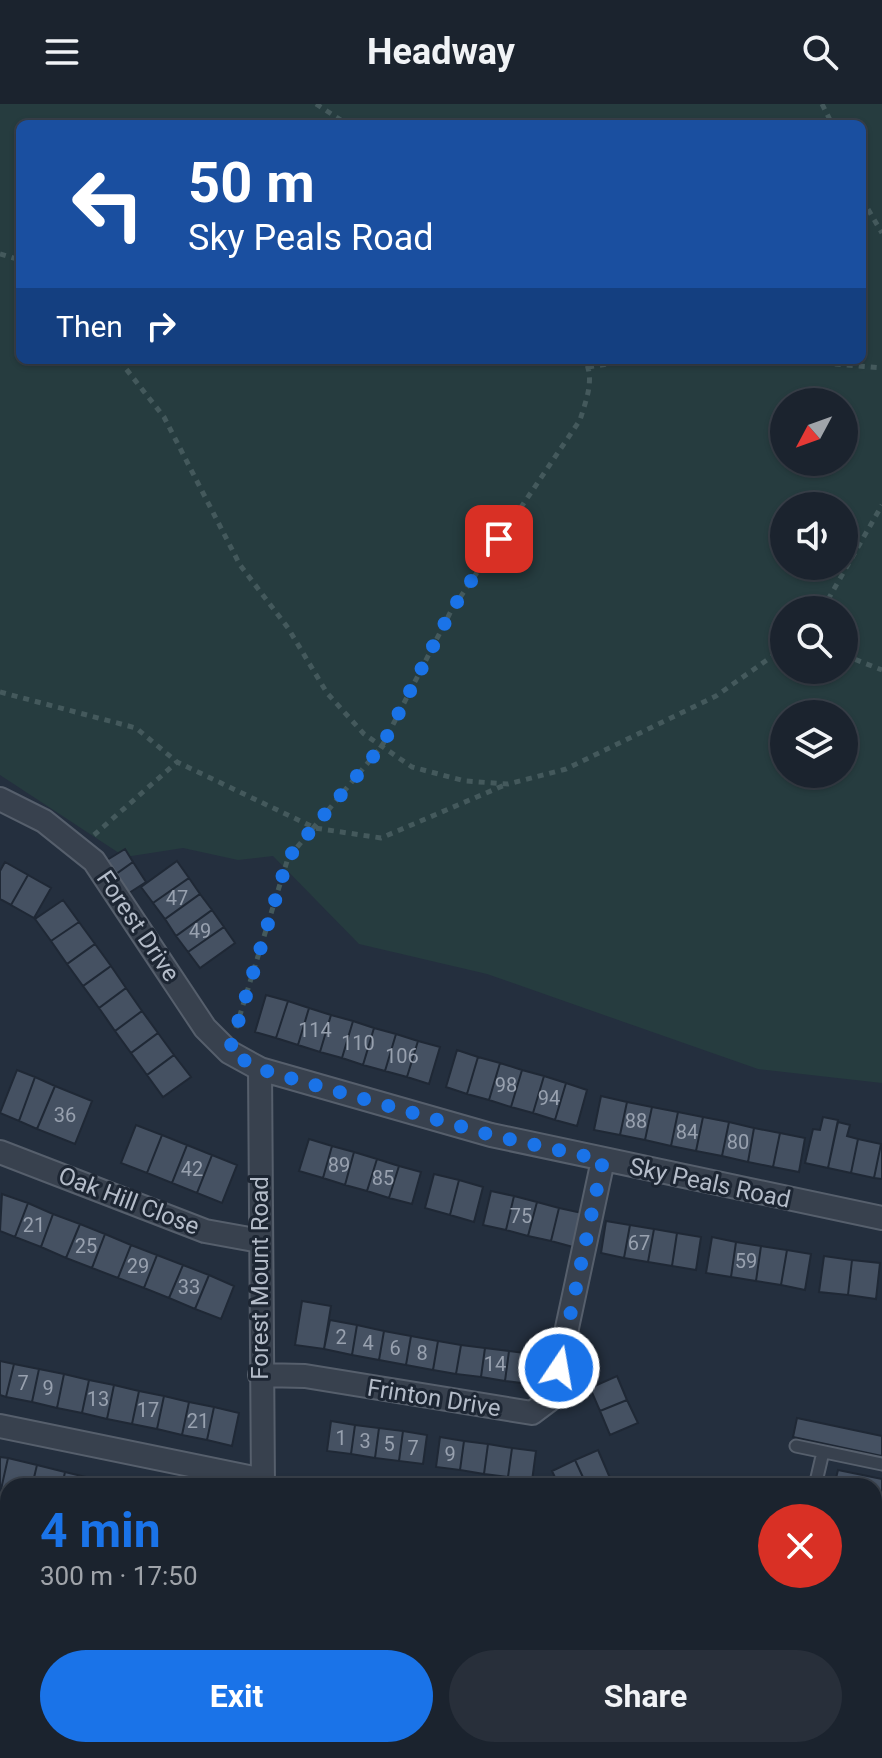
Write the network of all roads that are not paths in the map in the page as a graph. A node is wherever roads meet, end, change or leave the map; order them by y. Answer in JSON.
{"nodes":[{"id":1,"x":0,"y":799,"type":"edge"},
{"id":2,"x":260,"y":1069,"type":"junction"},
{"id":3,"x":0,"y":1152,"type":"edge"},
{"id":4,"x":603,"y":1160,"type":"junction"},
{"id":5,"x":882,"y":1218,"type":"edge"},
{"id":6,"x":260,"y":1241,"type":"junction"},
{"id":7,"x":260,"y":1375,"type":"junction"},
{"id":8,"x":0,"y":1426,"type":"edge"},
{"id":9,"x":796,"y":1446,"type":"dead end"},
{"id":10,"x":823,"y":1452,"type":"junction"},
{"id":11,"x":882,"y":1464,"type":"edge"},
{"id":12,"x":240,"y":1478,"type":"edge"},
{"id":13,"x":263,"y":1478,"type":"edge"},
{"id":14,"x":817,"y":1478,"type":"edge"}],
"edges":[{"from":1,"to":2,"type":"street","name":"Forest Drive"},
{"from":2,"to":4,"type":"street","name":"Sky Peals Road"},
{"from":2,"to":6,"type":"street","name":"Forest Mount Road"},
{"from":3,"to":6,"type":"street","name":"Oak Hill Close"},
{"from":4,"to":5,"type":"street","name":"Sky Peals Road"},
{"from":4,"to":7,"type":"street","name":"Frinton Drive"},
{"from":6,"to":7,"type":"street","name":"Forest Mount Road"},
{"from":7,"to":13,"type":"street","name":"Forest Mount Road"},
{"from":8,"to":12,"type":"street"},
{"from":9,"to":10,"type":"lane"},
{"from":10,"to":11,"type":"lane"},
{"from":10,"to":14,"type":"lane"}]}
